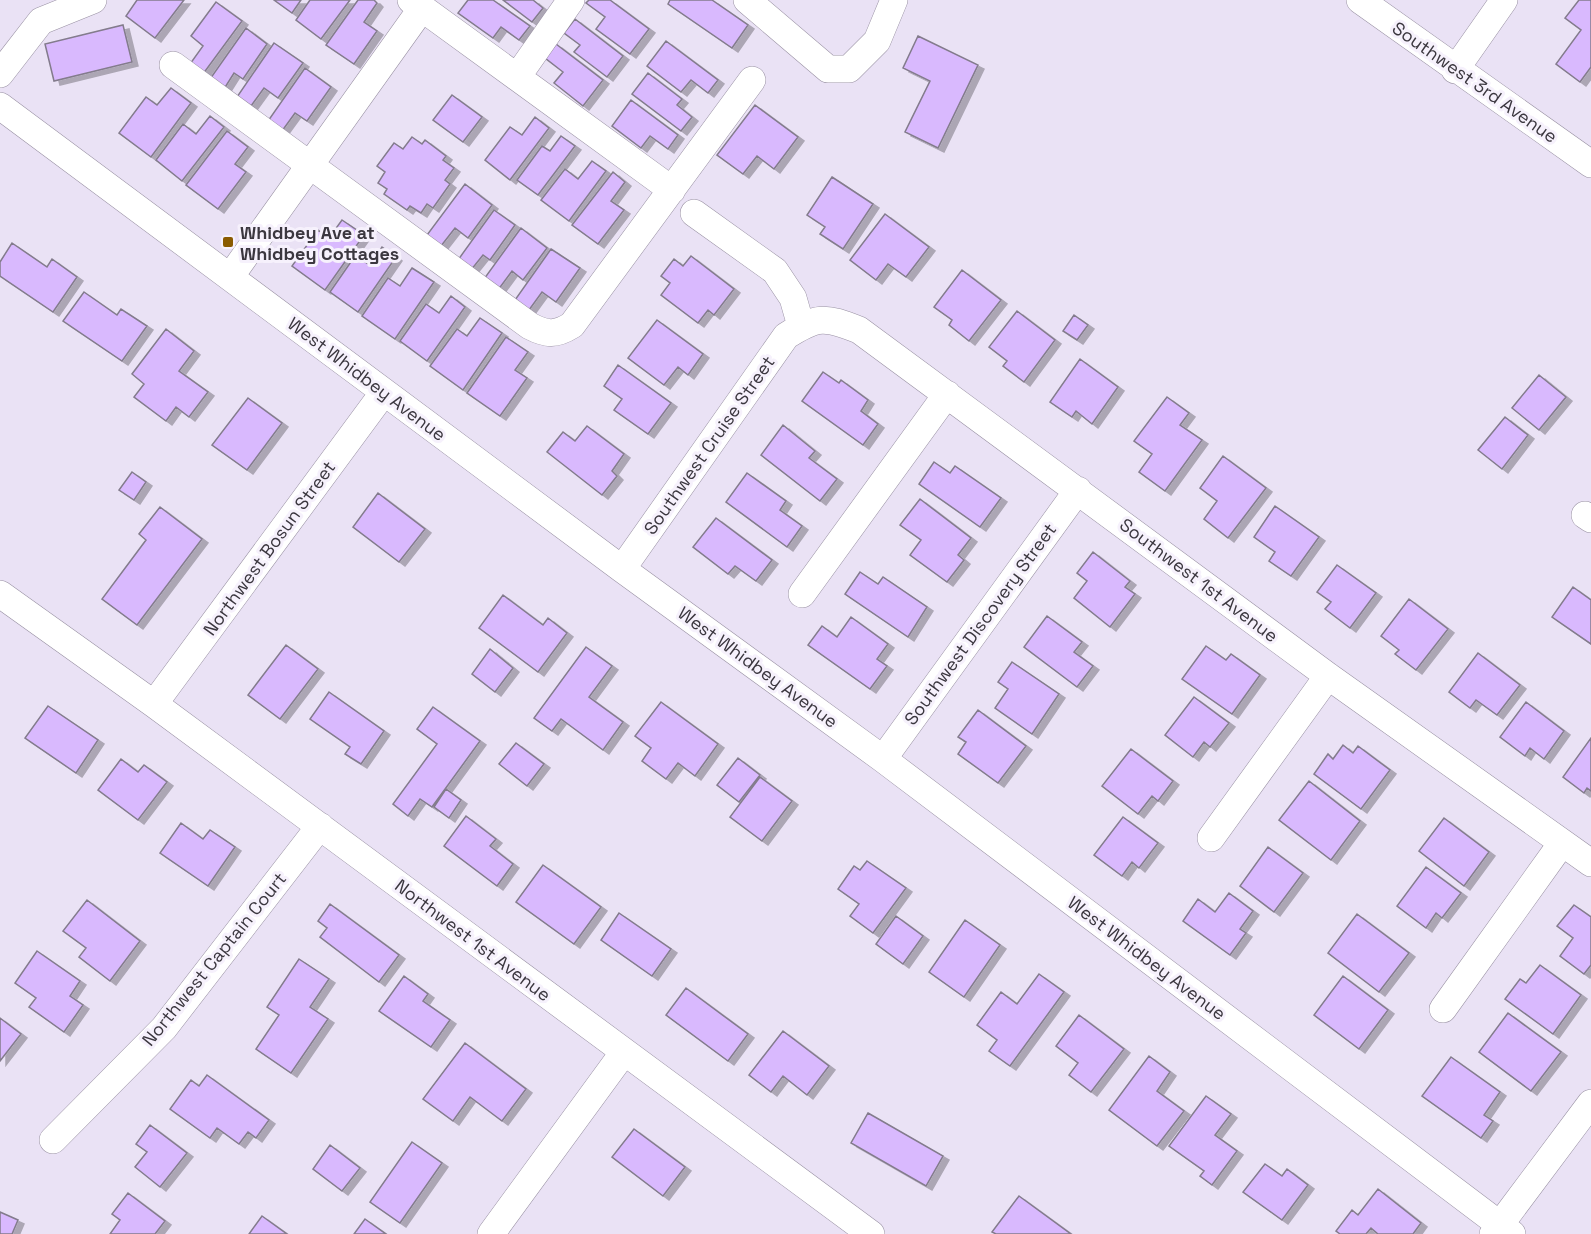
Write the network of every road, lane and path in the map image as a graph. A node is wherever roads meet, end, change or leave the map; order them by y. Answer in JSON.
{"nodes":[{"id":1,"x":93,"y":0,"type":"edge"},
{"id":2,"x":571,"y":0,"type":"edge"},
{"id":3,"x":747,"y":0,"type":"edge"},
{"id":4,"x":894,"y":0,"type":"edge"},
{"id":5,"x":1360,"y":0,"type":"edge"},
{"id":6,"x":1504,"y":0,"type":"edge"},
{"id":7,"x":416,"y":4,"type":"edge"},
{"id":8,"x":173,"y":65,"type":"dead end"},
{"id":9,"x":1455,"y":70,"type":"junction"},
{"id":10,"x":0,"y":74,"type":"edge"},
{"id":11,"x":517,"y":77,"type":"junction"},
{"id":12,"x":752,"y":80,"type":"dead end"},
{"id":13,"x":0,"y":105,"type":"edge"},
{"id":14,"x":1591,"y":164,"type":"edge"},
{"id":15,"x":310,"y":165,"type":"junction"},
{"id":16,"x":672,"y":190,"type":"junction"},
{"id":17,"x":694,"y":213,"type":"dead end"},
{"id":18,"x":230,"y":277,"type":"junction"},
{"id":19,"x":801,"y":326,"type":"junction"},
{"id":20,"x":384,"y":392,"type":"junction"},
{"id":21,"x":947,"y":394,"type":"junction"},
{"id":22,"x":1078,"y":490,"type":"junction"},
{"id":23,"x":622,"y":568,"type":"junction"},
{"id":24,"x":0,"y":594,"type":"edge"},
{"id":25,"x":802,"y":594,"type":"dead end"},
{"id":26,"x":1328,"y":676,"type":"junction"},
{"id":27,"x":154,"y":704,"type":"junction"},
{"id":28,"x":883,"y":759,"type":"junction"},
{"id":29,"x":320,"y":826,"type":"junction"},
{"id":30,"x":1211,"y":838,"type":"dead end"},
{"id":31,"x":1562,"y":843,"type":"junction"},
{"id":32,"x":1591,"y":863,"type":"edge"},
{"id":33,"x":1443,"y":1009,"type":"dead end"},
{"id":34,"x":624,"y":1052,"type":"junction"},
{"id":35,"x":1591,"y":1103,"type":"edge"},
{"id":36,"x":53,"y":1140,"type":"dead end"},
{"id":37,"x":1502,"y":1231,"type":"edge"},
{"id":38,"x":491,"y":1234,"type":"edge"},
{"id":39,"x":871,"y":1234,"type":"edge"}],
"edges":[{"from":1,"to":10,"type":"street"},
{"from":2,"to":11,"type":"street"},
{"from":3,"to":4,"type":"street"},
{"from":5,"to":9,"type":"street","name":"Southwest 3rd Avenue"},
{"from":6,"to":9,"type":"street"},
{"from":7,"to":11,"type":"street"},
{"from":7,"to":15,"type":"street"},
{"from":8,"to":15,"type":"street"},
{"from":9,"to":14,"type":"street","name":"Southwest 3rd Avenue"},
{"from":11,"to":16,"type":"street"},
{"from":12,"to":16,"type":"street"},
{"from":13,"to":18,"type":"street","name":"West Whidbey Avenue"},
{"from":15,"to":16,"type":"street"},
{"from":15,"to":18,"type":"street"},
{"from":17,"to":19,"type":"street"},
{"from":18,"to":20,"type":"street","name":"West Whidbey Avenue"},
{"from":19,"to":21,"type":"street","name":"Southwest 1st Avenue"},
{"from":19,"to":23,"type":"street","name":"Southwest Cruise Street"},
{"from":20,"to":23,"type":"street","name":"West Whidbey Avenue"},
{"from":20,"to":27,"type":"street","name":"Northwest Bosun Street"},
{"from":21,"to":22,"type":"street","name":"Southwest 1st Avenue"},
{"from":21,"to":25,"type":"street"},
{"from":22,"to":26,"type":"street","name":"Southwest 1st Avenue"},
{"from":22,"to":28,"type":"street","name":"Southwest Discovery Street"},
{"from":23,"to":28,"type":"street","name":"West Whidbey Avenue"},
{"from":24,"to":27,"type":"street","name":"Northwest 1st Avenue"},
{"from":26,"to":30,"type":"street"},
{"from":26,"to":31,"type":"street","name":"Southwest 1st Avenue"},
{"from":27,"to":29,"type":"street","name":"Northwest 1st Avenue"},
{"from":28,"to":37,"type":"street","name":"West Whidbey Avenue"},
{"from":29,"to":34,"type":"street","name":"Northwest 1st Avenue"},
{"from":29,"to":36,"type":"street","name":"Northwest Captain Court"},
{"from":31,"to":32,"type":"street","name":"Southwest 1st Avenue"},
{"from":31,"to":33,"type":"street"},
{"from":34,"to":38,"type":"street"},
{"from":34,"to":39,"type":"street","name":"Northwest 1st Avenue"},
{"from":35,"to":37,"type":"street"}]}
